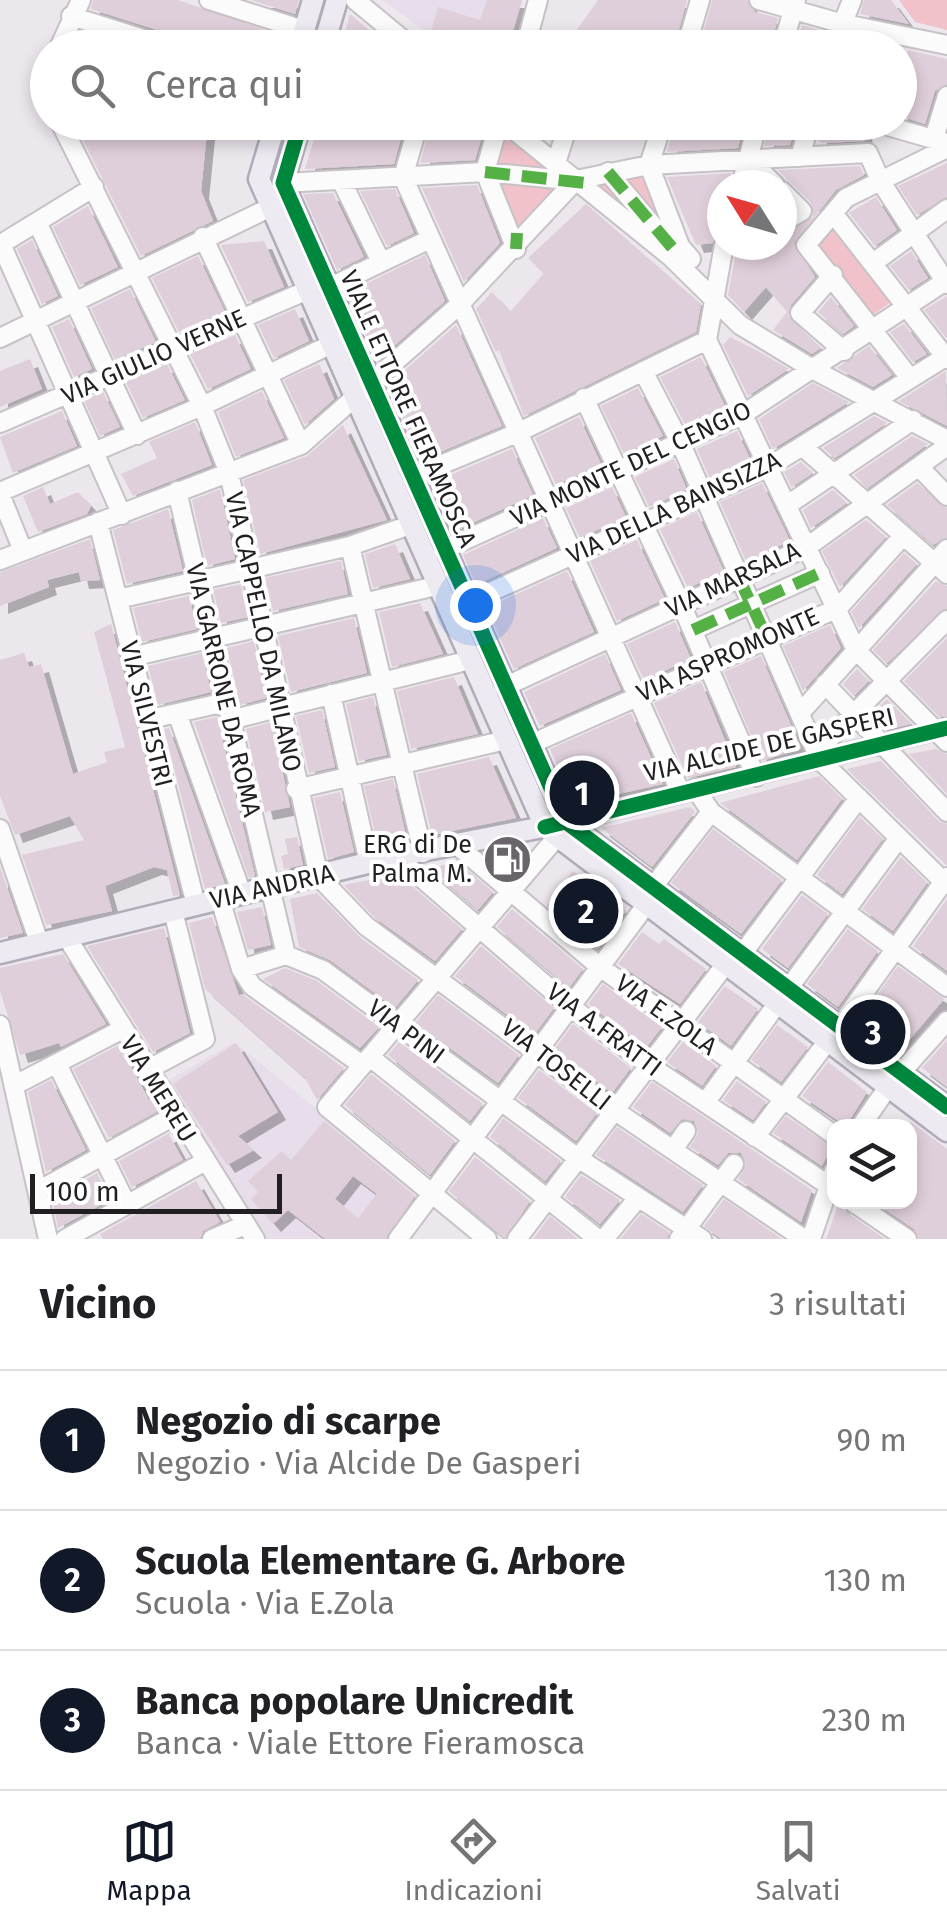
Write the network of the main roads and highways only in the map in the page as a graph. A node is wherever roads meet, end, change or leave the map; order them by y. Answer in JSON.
{"nodes":[{"id":1,"x":313,"y":0,"type":"edge"},
{"id":2,"x":338,"y":0,"type":"edge"},
{"id":3,"x":304,"y":30,"type":"edge"},
{"id":4,"x":329,"y":30,"type":"edge"},
{"id":5,"x":271,"y":140,"type":"edge"},
{"id":6,"x":296,"y":140,"type":"edge"},
{"id":7,"x":318,"y":289,"type":"junction"},
{"id":8,"x":364,"y":392,"type":"junction"},
{"id":9,"x":556,"y":829,"type":"junction"},
{"id":10,"x":0,"y":952,"type":"edge"},
{"id":11,"x":895,"y":1080,"type":"junction"},
{"id":12,"x":947,"y":1107,"type":"edge"},
{"id":13,"x":947,"y":1131,"type":"edge"}],
"edges":[{"from":1,"to":3,"type":"main road"},
{"from":2,"to":4,"type":"main road"},
{"from":5,"to":7,"type":"main road","name":"VIALE ETTORE FIERAMOSCA"},
{"from":6,"to":7,"type":"main road","name":"VIALE ETTORE FIERAMOSCA"},
{"from":7,"to":8,"type":"main road","name":"VIALE ETTORE FIERAMOSCA"},
{"from":7,"to":8,"type":"main road","name":"VIALE ETTORE FIERAMOSCA"},
{"from":8,"to":9,"type":"main road","name":"VIALE ETTORE FIERAMOSCA"},
{"from":8,"to":9,"type":"main road","name":"VIALE ETTORE FIERAMOSCA"},
{"from":9,"to":10,"type":"main road","name":"VIA ANDRIA"},
{"from":9,"to":11,"type":"main road","name":"VIALE ETTORE FIERAMOSCA"},
{"from":11,"to":12,"type":"main road"},
{"from":11,"to":13,"type":"main road"}]}
